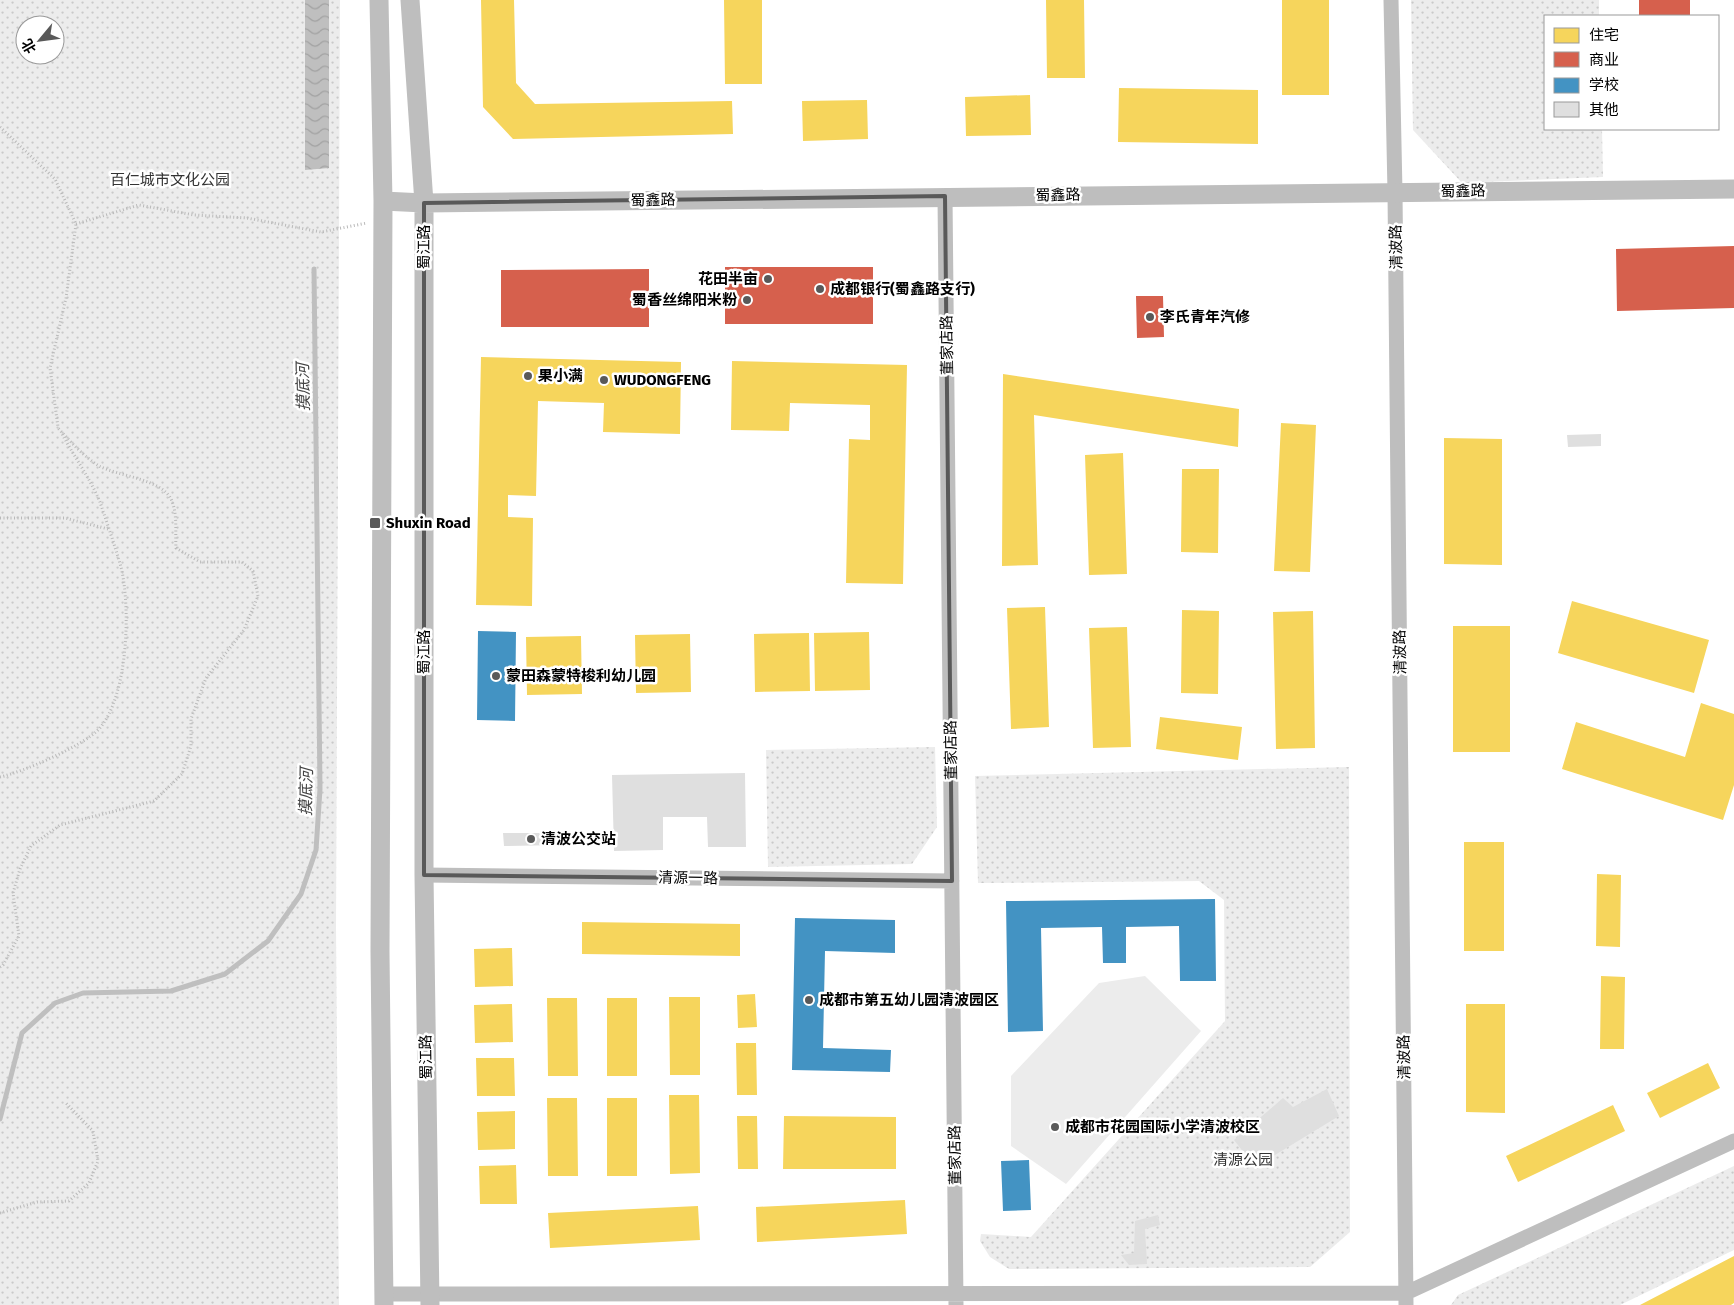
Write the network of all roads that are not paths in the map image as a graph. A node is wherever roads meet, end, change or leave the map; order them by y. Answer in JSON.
{"nodes":[{"id":1,"x":410,"y":0,"type":"edge"},
{"id":2,"x":1391,"y":0,"type":"edge"},
{"id":3,"x":379,"y":1,"type":"edge"},
{"id":4,"x":1734,"y":189,"type":"edge"},
{"id":5,"x":1395,"y":192,"type":"junction"},
{"id":6,"x":945,"y":196,"type":"junction"},
{"id":7,"x":383,"y":201,"type":"junction"},
{"id":8,"x":424,"y":203,"type":"junction"},
{"id":9,"x":424,"y":875,"type":"junction"},
{"id":10,"x":952,"y":882,"type":"junction"},
{"id":11,"x":1734,"y":1141,"type":"edge"},
{"id":12,"x":956,"y":1299,"type":"edge"},
{"id":13,"x":1406,"y":1299,"type":"edge"},
{"id":14,"x":384,"y":1300,"type":"edge"},
{"id":15,"x":430,"y":1300,"type":"edge"}],
"edges":[{"from":1,"to":8,"type":"street","name":"蜀江路"},
{"from":2,"to":5,"type":"street","name":"清波路"},
{"from":3,"to":7,"type":"street"},
{"from":4,"to":5,"type":"street","name":"蜀鑫路"},
{"from":5,"to":6,"type":"street","name":"蜀鑫路"},
{"from":5,"to":13,"type":"street","name":"清波路"},
{"from":6,"to":8,"type":"street","name":"蜀鑫路"},
{"from":6,"to":10,"type":"street","name":"董家店路"},
{"from":7,"to":8,"type":"street","name":"蜀鑫路"},
{"from":7,"to":14,"type":"street"},
{"from":8,"to":9,"type":"street","name":"蜀江路"},
{"from":9,"to":10,"type":"street","name":"清源一路"},
{"from":9,"to":15,"type":"street","name":"蜀江路"},
{"from":10,"to":12,"type":"street","name":"董家店路"},
{"from":11,"to":13,"type":"street"},
{"from":12,"to":13,"type":"street"},
{"from":12,"to":15,"type":"street"},
{"from":14,"to":15,"type":"street"}]}
